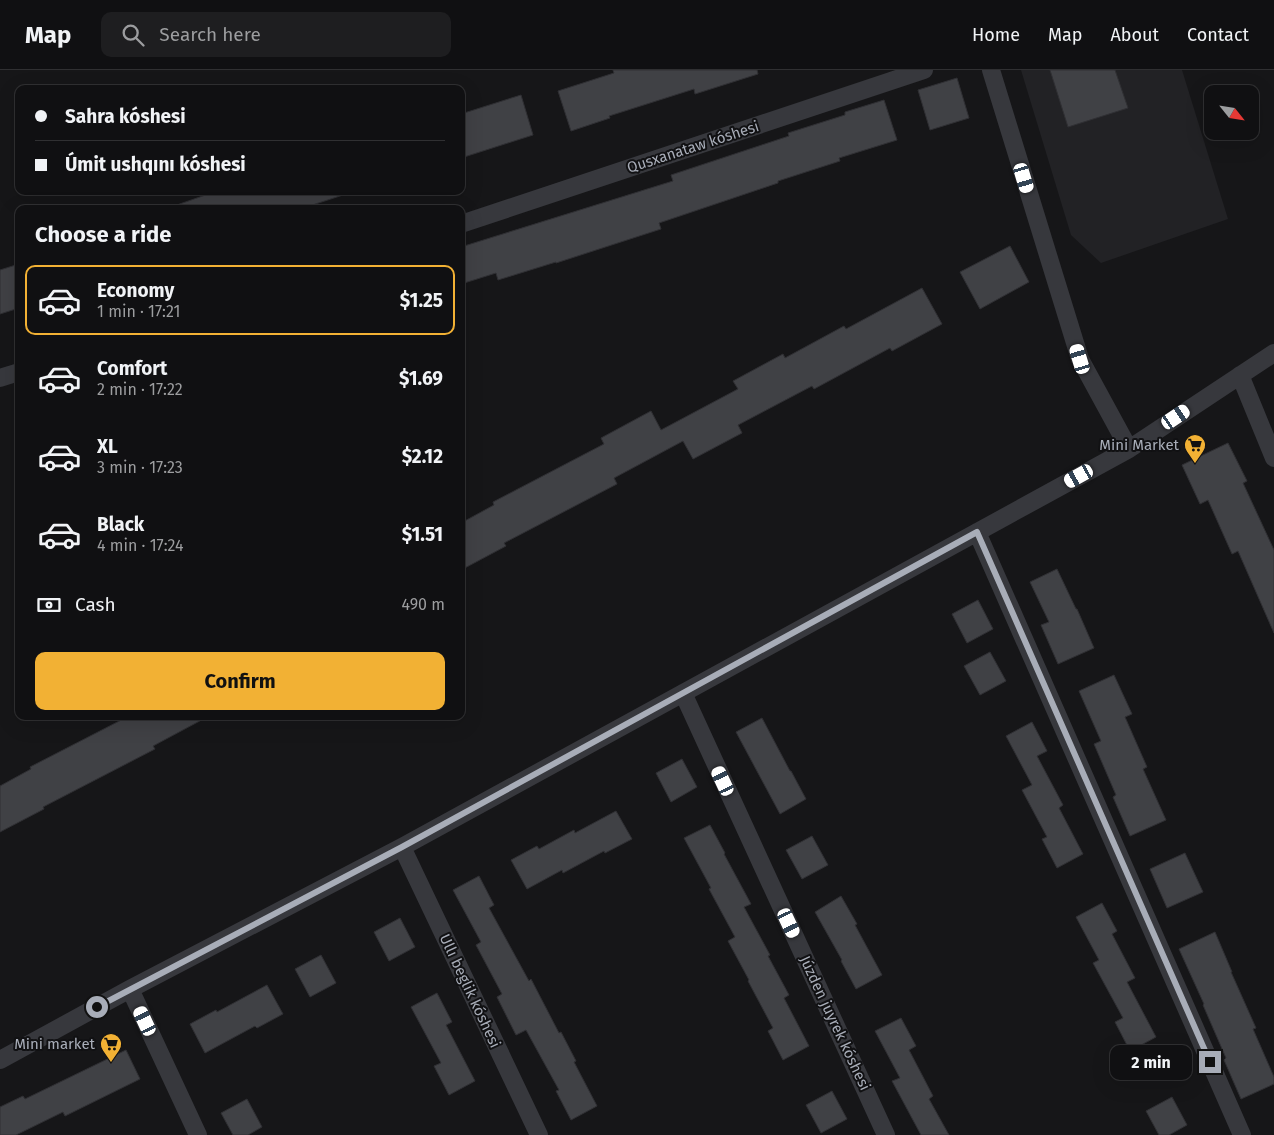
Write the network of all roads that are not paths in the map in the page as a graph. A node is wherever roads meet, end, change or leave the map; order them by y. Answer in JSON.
{"nodes":[{"id":1,"x":924,"y":70,"type":"edge"},
{"id":2,"x":991,"y":70,"type":"edge"},
{"id":3,"x":465,"y":223,"type":"edge"},
{"id":4,"x":1274,"y":353,"type":"edge"},
{"id":5,"x":15,"y":373,"type":"edge"},
{"id":6,"x":1240,"y":376,"type":"junction"},
{"id":7,"x":0,"y":378,"type":"edge"},
{"id":8,"x":1129,"y":449,"type":"junction"},
{"id":9,"x":1274,"y":458,"type":"edge"},
{"id":10,"x":977,"y":532,"type":"junction"},
{"id":11,"x":683,"y":693,"type":"junction"},
{"id":12,"x":402,"y":847,"type":"junction"},
{"id":13,"x":130,"y":989,"type":"junction"},
{"id":14,"x":0,"y":1060,"type":"edge"},
{"id":15,"x":198,"y":1135,"type":"edge"},
{"id":16,"x":539,"y":1135,"type":"edge"},
{"id":17,"x":886,"y":1135,"type":"edge"},
{"id":18,"x":1242,"y":1135,"type":"edge"}],
"edges":[{"from":1,"to":3,"type":"street","name":"Qusxanataw kóshesi"},
{"from":2,"to":8,"type":"street"},
{"from":4,"to":6,"type":"street"},
{"from":5,"to":7,"type":"street"},
{"from":6,"to":8,"type":"street"},
{"from":6,"to":9,"type":"street"},
{"from":8,"to":10,"type":"street"},
{"from":10,"to":11,"type":"street"},
{"from":10,"to":18,"type":"street"},
{"from":11,"to":12,"type":"street"},
{"from":11,"to":17,"type":"street","name":"Júzden juyrek kóshesi"},
{"from":12,"to":13,"type":"street"},
{"from":12,"to":16,"type":"street","name":"Ullı beglik kóshesi"},
{"from":13,"to":14,"type":"street"},
{"from":13,"to":15,"type":"street"}]}
